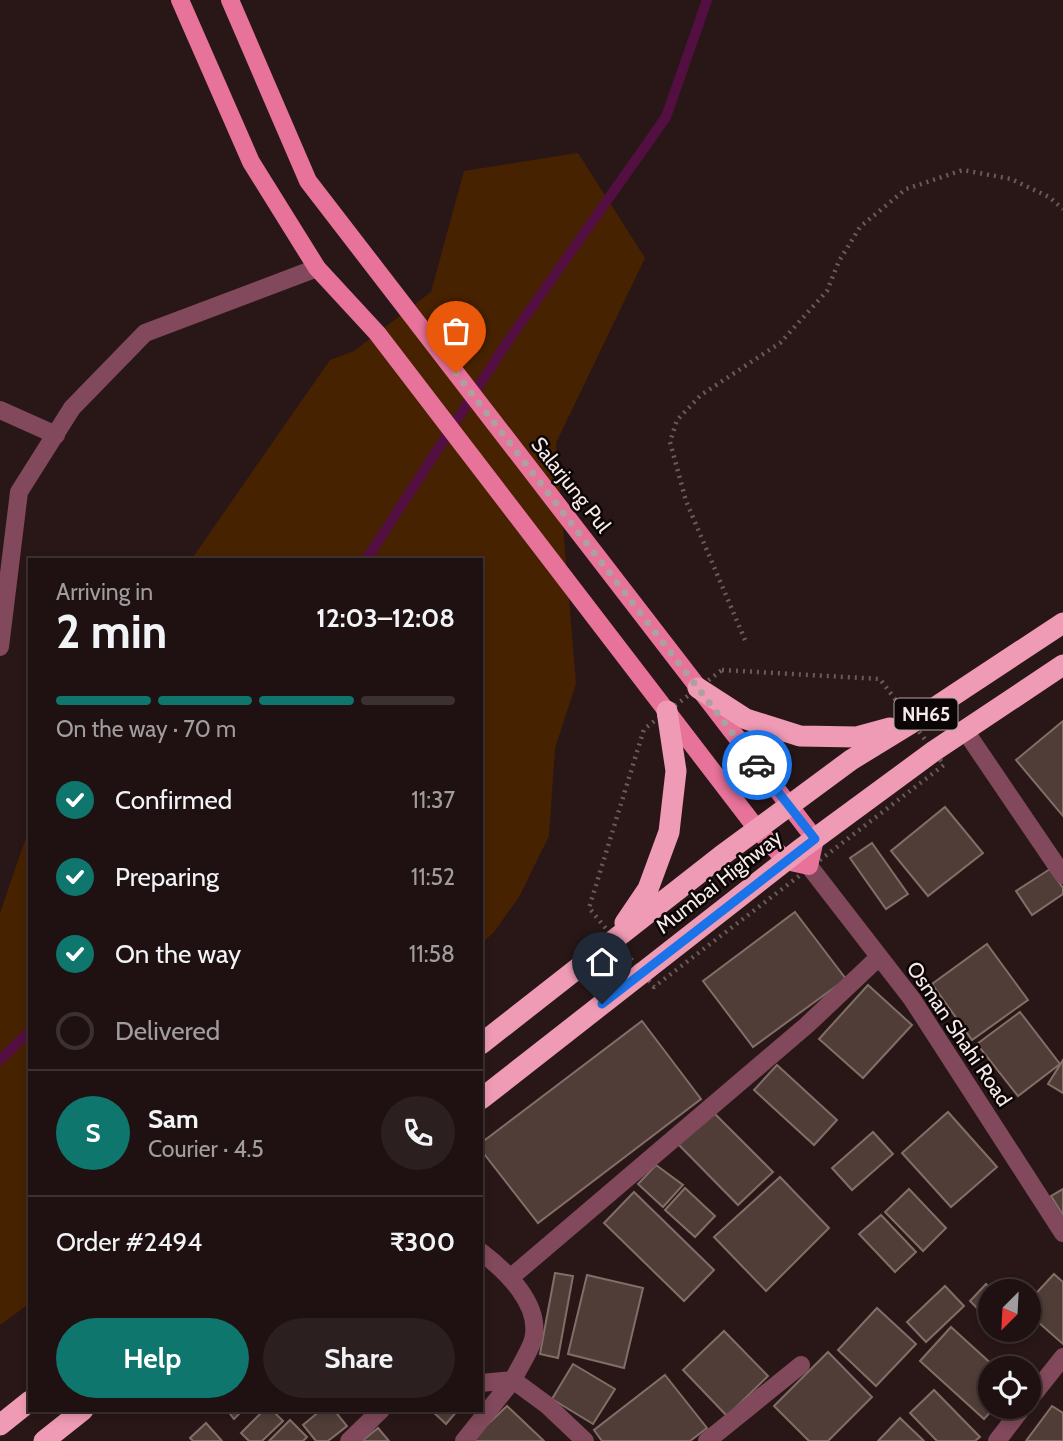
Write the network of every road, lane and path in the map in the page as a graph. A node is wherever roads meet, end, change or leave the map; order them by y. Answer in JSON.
{"nodes":[{"id":1,"x":180,"y":0,"type":"edge"},
{"id":2,"x":230,"y":0,"type":"edge"},
{"id":3,"x":1063,"y":209,"type":"edge"},
{"id":4,"x":317,"y":268,"type":"junction"},
{"id":5,"x":0,"y":410,"type":"edge"},
{"id":6,"x":56,"y":435,"type":"junction"},
{"id":7,"x":1063,"y":623,"type":"edge"},
{"id":8,"x":745,"y":640,"type":"dead end"},
{"id":9,"x":0,"y":648,"type":"edge"},
{"id":10,"x":1063,"y":665,"type":"edge"},
{"id":11,"x":698,"y":688,"type":"junction"},
{"id":12,"x":667,"y":712,"type":"junction"},
{"id":13,"x":912,"y":723,"type":"junction"},
{"id":14,"x":966,"y":732,"type":"junction"},
{"id":15,"x":790,"y":806,"type":"junction"},
{"id":16,"x":757,"y":829,"type":"junction"},
{"id":17,"x":815,"y":839,"type":"junction"},
{"id":18,"x":786,"y":861,"type":"junction"},
{"id":19,"x":809,"y":866,"type":"junction"},
{"id":20,"x":1063,"y":874,"type":"edge"},
{"id":21,"x":614,"y":939,"type":"junction"},
{"id":22,"x":879,"y":957,"type":"junction"},
{"id":23,"x":483,"y":1042,"type":"edge"},
{"id":24,"x":483,"y":1096,"type":"edge"},
{"id":25,"x":1063,"y":1233,"type":"edge"},
{"id":26,"x":483,"y":1254,"type":"edge"},
{"id":27,"x":510,"y":1278,"type":"junction"},
{"id":28,"x":1063,"y":1357,"type":"edge"},
{"id":29,"x":801,"y":1365,"type":"dead end"},
{"id":30,"x":513,"y":1380,"type":"junction"},
{"id":31,"x":483,"y":1383,"type":"edge"},
{"id":32,"x":1041,"y":1385,"type":"edge"},
{"id":33,"x":28,"y":1403,"type":"edge"},
{"id":34,"x":80,"y":1412,"type":"edge"},
{"id":35,"x":379,"y":1412,"type":"edge"},
{"id":36,"x":1014,"y":1419,"type":"edge"},
{"id":37,"x":0,"y":1424,"type":"edge"},
{"id":38,"x":44,"y":1441,"type":"edge"},
{"id":39,"x":349,"y":1441,"type":"edge"},
{"id":40,"x":464,"y":1441,"type":"edge"},
{"id":41,"x":585,"y":1441,"type":"edge"},
{"id":42,"x":707,"y":1441,"type":"edge"},
{"id":43,"x":997,"y":1441,"type":"edge"}],
"edges":[{"from":1,"to":4,"type":"main road"},
{"from":2,"to":11,"type":"main road","name":"Salarjung Pul"},
{"from":3,"to":8,"type":"path"},
{"from":4,"to":6,"type":"street"},
{"from":4,"to":12,"type":"main road"},
{"from":5,"to":6,"type":"street"},
{"from":6,"to":9,"type":"street"},
{"from":7,"to":13,"type":"highway","name":"Mumbai Highway","number":"NH65"},
{"from":10,"to":14,"type":"highway","name":"Mumbai Highway","number":"NH65"},
{"from":11,"to":13,"type":"highway"},
{"from":11,"to":15,"type":"main road","name":"Salarjung Pul"},
{"from":12,"to":16,"type":"main road"},
{"from":12,"to":21,"type":"highway"},
{"from":13,"to":15,"type":"highway","name":"Mumbai Highway","number":"NH65"},
{"from":14,"to":17,"type":"highway","name":"Mumbai Highway","number":"NH65"},
{"from":14,"to":20,"type":"street"},
{"from":15,"to":16,"type":"highway","name":"Mumbai Highway","number":"NH65"},
{"from":15,"to":17,"type":"main road","name":"Salarjung Pul"},
{"from":16,"to":18,"type":"main road"},
{"from":16,"to":21,"type":"highway","name":"Mumbai Highway","number":"NH65"},
{"from":17,"to":18,"type":"highway","name":"Mumbai Highway","number":"NH65"},
{"from":17,"to":19,"type":"main road"},
{"from":18,"to":19,"type":"main road"},
{"from":18,"to":24,"type":"highway","name":"Mumbai Highway","number":"NH65"},
{"from":19,"to":22,"type":"street","name":"Osman Shahi Road"},
{"from":21,"to":23,"type":"highway","name":"Mumbai Highway","number":"NH65"},
{"from":22,"to":25,"type":"street","name":"Osman Shahi Road"},
{"from":22,"to":27,"type":"street"},
{"from":26,"to":27,"type":"street"},
{"from":27,"to":30,"type":"street"},
{"from":28,"to":32,"type":"street"},
{"from":29,"to":42,"type":"street"},
{"from":30,"to":31,"type":"street"},
{"from":30,"to":40,"type":"street"},
{"from":30,"to":41,"type":"street"},
{"from":33,"to":37,"type":"highway"},
{"from":34,"to":38,"type":"highway"},
{"from":35,"to":39,"type":"street"},
{"from":36,"to":43,"type":"street"}]}
